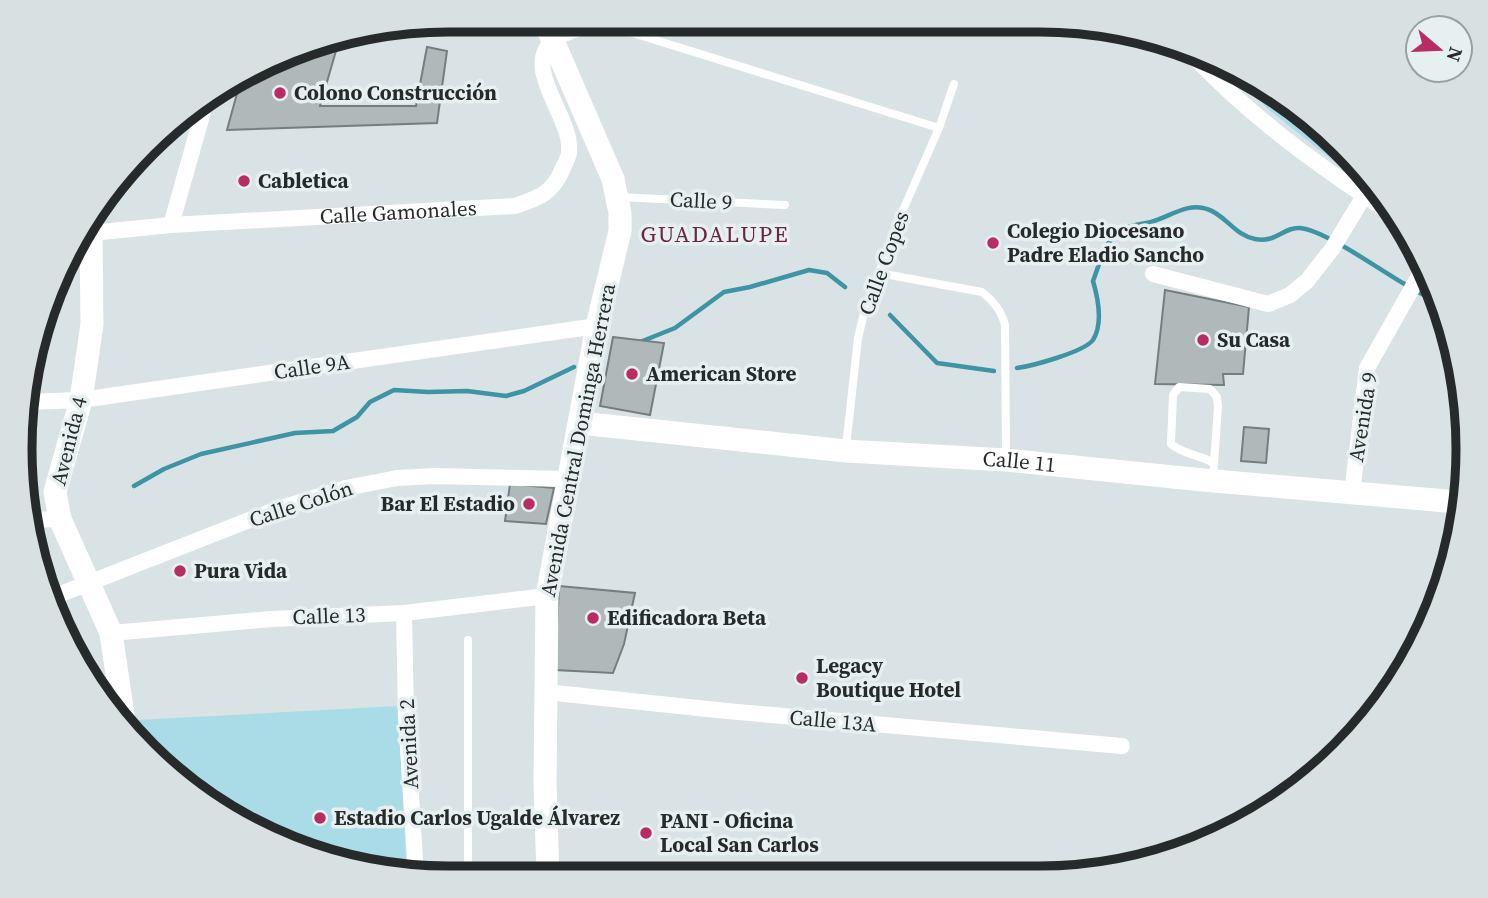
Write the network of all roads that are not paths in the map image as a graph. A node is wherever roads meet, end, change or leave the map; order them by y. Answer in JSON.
{"nodes":[{"id":1,"x":548,"y":32,"type":"edge"},
{"id":2,"x":549,"y":32,"type":"edge"},
{"id":3,"x":629,"y":32,"type":"edge"},
{"id":4,"x":1203,"y":65,"type":"edge"},
{"id":5,"x":954,"y":84,"type":"dead end"},
{"id":6,"x":203,"y":112,"type":"edge"},
{"id":7,"x":939,"y":128,"type":"junction"},
{"id":8,"x":1364,"y":196,"type":"junction"},
{"id":9,"x":616,"y":197,"type":"junction"},
{"id":10,"x":1376,"y":204,"type":"edge"},
{"id":11,"x":785,"y":205,"type":"dead end"},
{"id":12,"x":171,"y":225,"type":"junction"},
{"id":13,"x":92,"y":232,"type":"edge"},
{"id":14,"x":87,"y":241,"type":"edge"},
{"id":15,"x":879,"y":273,"type":"junction"},
{"id":16,"x":1153,"y":274,"type":"dead end"},
{"id":17,"x":1419,"y":277,"type":"edge"},
{"id":18,"x":597,"y":326,"type":"junction"},
{"id":19,"x":81,"y":400,"type":"junction"},
{"id":20,"x":34,"y":402,"type":"edge"},
{"id":21,"x":580,"y":423,"type":"junction"},
{"id":22,"x":846,"y":451,"type":"junction"},
{"id":23,"x":1006,"y":460,"type":"junction"},
{"id":24,"x":1213,"y":472,"type":"junction"},
{"id":25,"x":568,"y":480,"type":"junction"},
{"id":26,"x":1352,"y":493,"type":"junction"},
{"id":27,"x":1453,"y":502,"type":"edge"},
{"id":28,"x":60,"y":519,"type":"junction"},
{"id":29,"x":38,"y":520,"type":"edge"},
{"id":30,"x":90,"y":582,"type":"junction"},
{"id":31,"x":58,"y":595,"type":"edge"},
{"id":32,"x":547,"y":596,"type":"junction"},
{"id":33,"x":404,"y":613,"type":"junction"},
{"id":34,"x":111,"y":633,"type":"junction"},
{"id":35,"x":468,"y":640,"type":"dead end"},
{"id":36,"x":545,"y":692,"type":"junction"},
{"id":37,"x":122,"y":708,"type":"edge"},
{"id":38,"x":1122,"y":746,"type":"dead end"},
{"id":39,"x":415,"y":865,"type":"edge"},
{"id":40,"x":468,"y":866,"type":"edge"},
{"id":41,"x":548,"y":866,"type":"edge"}],
"edges":[{"from":1,"to":12,"type":"street","name":"Calle Gamonales"},
{"from":2,"to":9,"type":"street","name":"Avenida Central Dominga Herrera"},
{"from":3,"to":7,"type":"lane"},
{"from":4,"to":8,"type":"street"},
{"from":5,"to":7,"type":"lane","name":"Calle Copes"},
{"from":6,"to":12,"type":"street"},
{"from":7,"to":15,"type":"lane","name":"Calle Copes"},
{"from":8,"to":10,"type":"street"},
{"from":8,"to":16,"type":"street"},
{"from":9,"to":11,"type":"lane","name":"Calle 9"},
{"from":9,"to":18,"type":"street","name":"Avenida Central Dominga Herrera"},
{"from":12,"to":13,"type":"street","name":"Calle Gamonales"},
{"from":14,"to":19,"type":"street","name":"Avenida 4"},
{"from":15,"to":22,"type":"lane","name":"Calle Copes"},
{"from":15,"to":23,"type":"lane"},
{"from":17,"to":26,"type":"street","name":"Avenida 9"},
{"from":18,"to":19,"type":"street","name":"Calle 9A"},
{"from":18,"to":21,"type":"street","name":"Avenida Central Dominga Herrera"},
{"from":19,"to":20,"type":"street","name":"Calle 9A"},
{"from":19,"to":28,"type":"street","name":"Avenida 4"},
{"from":21,"to":22,"type":"street","name":"Calle 11"},
{"from":21,"to":25,"type":"street","name":"Avenida Central Dominga Herrera"},
{"from":22,"to":23,"type":"street","name":"Calle 11"},
{"from":23,"to":24,"type":"street","name":"Calle 11"},
{"from":24,"to":24,"type":"lane"},
{"from":24,"to":26,"type":"street","name":"Calle 11"},
{"from":25,"to":30,"type":"street","name":"Calle Colón"},
{"from":25,"to":32,"type":"street","name":"Avenida Central Dominga Herrera"},
{"from":26,"to":27,"type":"street","name":"Calle 11"},
{"from":28,"to":29,"type":"street"},
{"from":28,"to":30,"type":"street","name":"Avenida 4"},
{"from":30,"to":31,"type":"street","name":"Calle Colón"},
{"from":30,"to":34,"type":"street","name":"Avenida 4"},
{"from":32,"to":33,"type":"street","name":"Calle 13"},
{"from":32,"to":36,"type":"street","name":"Avenida Central Dominga Herrera"},
{"from":33,"to":34,"type":"street","name":"Calle 13"},
{"from":33,"to":39,"type":"street","name":"Avenida 2"},
{"from":34,"to":37,"type":"street","name":"Avenida 4"},
{"from":35,"to":40,"type":"lane"},
{"from":36,"to":38,"type":"street","name":"Calle 13A"},
{"from":36,"to":41,"type":"street","name":"Avenida Central Dominga Herrera"}]}
